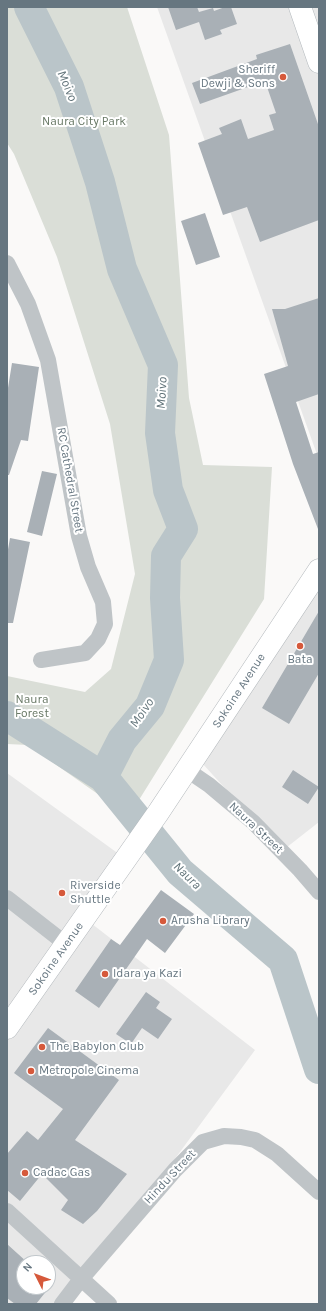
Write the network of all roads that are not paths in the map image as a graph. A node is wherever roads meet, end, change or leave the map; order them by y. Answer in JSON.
{"nodes":[{"id":1,"x":300,"y":7,"type":"edge"},
{"id":2,"x":319,"y":62,"type":"edge"},
{"id":3,"x":7,"y":263,"type":"edge"},
{"id":4,"x":319,"y":570,"type":"edge"},
{"id":5,"x":41,"y":660,"type":"dead end"},
{"id":6,"x":187,"y":770,"type":"junction"},
{"id":7,"x":319,"y":892,"type":"edge"},
{"id":8,"x":7,"y":898,"type":"edge"},
{"id":9,"x":66,"y":944,"type":"junction"},
{"id":10,"x":7,"y":1028,"type":"edge"},
{"id":11,"x":319,"y":1192,"type":"edge"},
{"id":12,"x":7,"y":1211,"type":"edge"},
{"id":13,"x":81,"y":1279,"type":"junction"},
{"id":14,"x":62,"y":1304,"type":"edge"},
{"id":15,"x":109,"y":1304,"type":"edge"}],
"edges":[{"from":1,"to":2,"type":"main road"},
{"from":3,"to":5,"type":"street","name":"RC Cathedral Street"},
{"from":4,"to":6,"type":"main road","name":"Sokoine Avenue"},
{"from":6,"to":7,"type":"street","name":"Naura Street"},
{"from":6,"to":9,"type":"main road","name":"Sokoine Avenue"},
{"from":8,"to":9,"type":"street"},
{"from":9,"to":10,"type":"main road","name":"Sokoine Avenue"},
{"from":11,"to":13,"type":"street","name":"Hindu Street"},
{"from":12,"to":13,"type":"street"},
{"from":13,"to":14,"type":"street","name":"Hindu Street"},
{"from":13,"to":15,"type":"street"}]}
